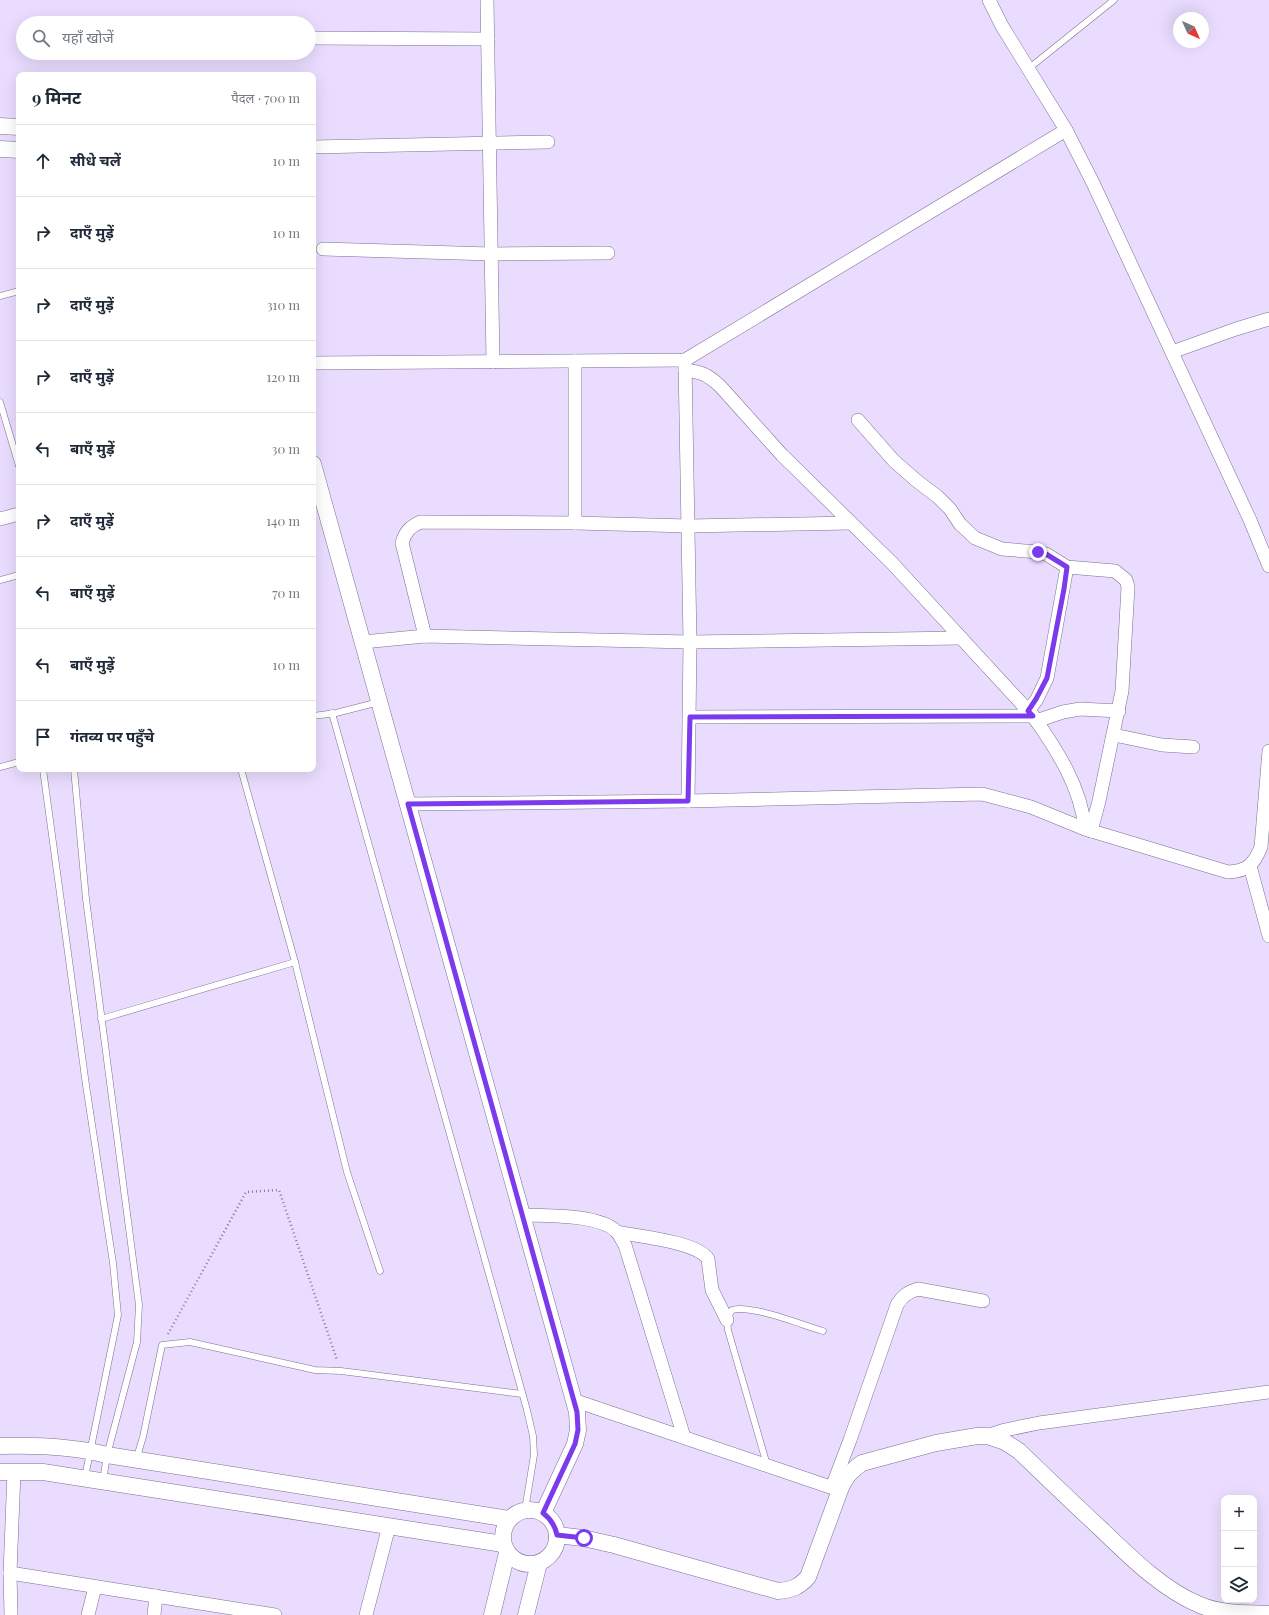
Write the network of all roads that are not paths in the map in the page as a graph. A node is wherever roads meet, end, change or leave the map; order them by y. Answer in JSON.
{"nodes":[{"id":1,"x":487,"y":0,"type":"edge"},
{"id":2,"x":989,"y":0,"type":"edge"},
{"id":3,"x":1114,"y":0,"type":"edge"},
{"id":4,"x":316,"y":38,"type":"edge"},
{"id":5,"x":488,"y":39,"type":"junction"},
{"id":6,"x":1028,"y":69,"type":"junction"},
{"id":7,"x":0,"y":126,"type":"edge"},
{"id":8,"x":16,"y":127,"type":"edge"},
{"id":9,"x":1066,"y":130,"type":"junction"},
{"id":10,"x":548,"y":142,"type":"dead end"},
{"id":11,"x":489,"y":143,"type":"junction"},
{"id":12,"x":316,"y":147,"type":"edge"},
{"id":13,"x":0,"y":149,"type":"edge"},
{"id":14,"x":16,"y":150,"type":"edge"},
{"id":15,"x":323,"y":249,"type":"dead end"},
{"id":16,"x":608,"y":253,"type":"dead end"},
{"id":17,"x":491,"y":254,"type":"junction"},
{"id":18,"x":16,"y":292,"type":"edge"},
{"id":19,"x":0,"y":296,"type":"edge"},
{"id":20,"x":1269,"y":319,"type":"edge"},
{"id":21,"x":1172,"y":352,"type":"junction"},
{"id":22,"x":575,"y":361,"type":"junction"},
{"id":23,"x":493,"y":362,"type":"junction"},
{"id":24,"x":316,"y":363,"type":"edge"},
{"id":25,"x":685,"y":365,"type":"junction"},
{"id":26,"x":0,"y":402,"type":"edge"},
{"id":27,"x":858,"y":420,"type":"dead end"},
{"id":28,"x":16,"y":456,"type":"edge"},
{"id":29,"x":316,"y":475,"type":"edge"},
{"id":30,"x":16,"y":515,"type":"edge"},
{"id":31,"x":0,"y":519,"type":"edge"},
{"id":32,"x":575,"y":523,"type":"junction"},
{"id":33,"x":851,"y":523,"type":"junction"},
{"id":34,"x":689,"y":526,"type":"junction"},
{"id":35,"x":1266,"y":548,"type":"edge"},
{"id":36,"x":1269,"y":566,"type":"edge"},
{"id":37,"x":1067,"y":567,"type":"junction"},
{"id":38,"x":16,"y":576,"type":"edge"},
{"id":39,"x":0,"y":580,"type":"edge"},
{"id":40,"x":425,"y":636,"type":"junction"},
{"id":41,"x":961,"y":638,"type":"junction"},
{"id":42,"x":363,"y":642,"type":"junction"},
{"id":43,"x":690,"y":642,"type":"junction"},
{"id":44,"x":379,"y":702,"type":"junction"},
{"id":45,"x":1119,"y":711,"type":"junction"},
{"id":46,"x":332,"y":713,"type":"junction"},
{"id":47,"x":316,"y":716,"type":"edge"},
{"id":48,"x":1032,"y":716,"type":"junction"},
{"id":49,"x":690,"y":717,"type":"junction"},
{"id":50,"x":1114,"y":735,"type":"junction"},
{"id":51,"x":1193,"y":747,"type":"dead end"},
{"id":52,"x":1269,"y":751,"type":"edge"},
{"id":53,"x":16,"y":763,"type":"edge"},
{"id":54,"x":0,"y":767,"type":"edge"},
{"id":55,"x":43,"y":772,"type":"edge"},
{"id":56,"x":74,"y":772,"type":"edge"},
{"id":57,"x":242,"y":772,"type":"edge"},
{"id":58,"x":688,"y":801,"type":"junction"},
{"id":59,"x":408,"y":804,"type":"junction"},
{"id":60,"x":1088,"y":830,"type":"junction"},
{"id":61,"x":1265,"y":848,"type":"edge"},
{"id":62,"x":1250,"y":866,"type":"junction"},
{"id":63,"x":1269,"y":936,"type":"edge"},
{"id":64,"x":295,"y":962,"type":"junction"},
{"id":65,"x":101,"y":1019,"type":"junction"},
{"id":66,"x":522,"y":1214,"type":"junction"},
{"id":67,"x":617,"y":1232,"type":"junction"},
{"id":68,"x":380,"y":1271,"type":"dead end"},
{"id":69,"x":983,"y":1301,"type":"dead end"},
{"id":70,"x":727,"y":1320,"type":"junction"},
{"id":71,"x":823,"y":1331,"type":"dead end"},
{"id":72,"x":1269,"y":1392,"type":"edge"},
{"id":73,"x":522,"y":1394,"type":"junction"},
{"id":74,"x":573,"y":1400,"type":"junction"},
{"id":75,"x":987,"y":1436,"type":"junction"},
{"id":76,"x":684,"y":1438,"type":"junction"},
{"id":77,"x":0,"y":1446,"type":"edge"},
{"id":78,"x":90,"y":1450,"type":"junction"},
{"id":79,"x":107,"y":1455,"type":"junction"},
{"id":80,"x":136,"y":1460,"type":"junction"},
{"id":81,"x":767,"y":1465,"type":"junction"},
{"id":82,"x":7,"y":1472,"type":"edge"},
{"id":83,"x":84,"y":1479,"type":"junction"},
{"id":84,"x":103,"y":1481,"type":"junction"},
{"id":85,"x":836,"y":1489,"type":"junction"},
{"id":86,"x":525,"y":1510,"type":"junction"},
{"id":87,"x":543,"y":1513,"type":"junction"},
{"id":88,"x":509,"y":1520,"type":"junction"},
{"id":89,"x":389,"y":1526,"type":"junction"},
{"id":90,"x":557,"y":1535,"type":"junction"},
{"id":91,"x":505,"y":1548,"type":"junction"},
{"id":92,"x":539,"y":1563,"type":"junction"},
{"id":93,"x":7,"y":1578,"type":"edge"},
{"id":94,"x":95,"y":1587,"type":"junction"},
{"id":95,"x":156,"y":1596,"type":"junction"},
{"id":96,"x":1269,"y":1614,"type":"edge"},
{"id":97,"x":11,"y":1615,"type":"edge"},
{"id":98,"x":88,"y":1615,"type":"edge"},
{"id":99,"x":154,"y":1615,"type":"edge"},
{"id":100,"x":275,"y":1615,"type":"edge"},
{"id":101,"x":366,"y":1615,"type":"edge"},
{"id":102,"x":492,"y":1615,"type":"edge"},
{"id":103,"x":526,"y":1615,"type":"edge"}],
"edges":[{"from":1,"to":5,"type":"street"},
{"from":2,"to":6,"type":"street"},
{"from":3,"to":6,"type":"lane"},
{"from":4,"to":5,"type":"street"},
{"from":5,"to":11,"type":"street"},
{"from":6,"to":9,"type":"street"},
{"from":7,"to":8,"type":"street"},
{"from":9,"to":21,"type":"street"},
{"from":9,"to":25,"type":"street"},
{"from":10,"to":11,"type":"street"},
{"from":11,"to":12,"type":"street"},
{"from":11,"to":17,"type":"street"},
{"from":13,"to":14,"type":"street"},
{"from":15,"to":17,"type":"street"},
{"from":16,"to":17,"type":"street"},
{"from":17,"to":23,"type":"street"},
{"from":18,"to":19,"type":"lane"},
{"from":20,"to":21,"type":"street"},
{"from":21,"to":35,"type":"street"},
{"from":22,"to":23,"type":"street"},
{"from":22,"to":25,"type":"street"},
{"from":22,"to":32,"type":"street"},
{"from":23,"to":24,"type":"street"},
{"from":25,"to":33,"type":"street"},
{"from":25,"to":34,"type":"street"},
{"from":26,"to":28,"type":"lane"},
{"from":27,"to":37,"type":"street"},
{"from":29,"to":42,"type":"street"},
{"from":30,"to":31,"type":"street"},
{"from":32,"to":34,"type":"street"},
{"from":32,"to":40,"type":"street"},
{"from":33,"to":34,"type":"street"},
{"from":33,"to":41,"type":"street"},
{"from":34,"to":43,"type":"street"},
{"from":35,"to":36,"type":"street"},
{"from":37,"to":45,"type":"street"},
{"from":37,"to":48,"type":"street"},
{"from":38,"to":39,"type":"lane"},
{"from":40,"to":42,"type":"street"},
{"from":40,"to":43,"type":"street"},
{"from":41,"to":43,"type":"street"},
{"from":41,"to":48,"type":"street"},
{"from":42,"to":44,"type":"street"},
{"from":43,"to":49,"type":"street"},
{"from":44,"to":46,"type":"lane"},
{"from":44,"to":59,"type":"street"},
{"from":45,"to":48,"type":"street"},
{"from":45,"to":50,"type":"street"},
{"from":46,"to":47,"type":"lane"},
{"from":46,"to":73,"type":"lane"},
{"from":48,"to":49,"type":"street"},
{"from":48,"to":60,"type":"street"},
{"from":49,"to":58,"type":"street"},
{"from":50,"to":51,"type":"street"},
{"from":50,"to":60,"type":"street"},
{"from":52,"to":61,"type":"street"},
{"from":53,"to":54,"type":"lane"},
{"from":55,"to":78,"type":"lane"},
{"from":56,"to":65,"type":"lane"},
{"from":57,"to":64,"type":"lane"},
{"from":58,"to":59,"type":"street"},
{"from":58,"to":60,"type":"street"},
{"from":59,"to":66,"type":"street"},
{"from":60,"to":62,"type":"street"},
{"from":61,"to":62,"type":"street"},
{"from":62,"to":63,"type":"street"},
{"from":64,"to":65,"type":"lane"},
{"from":64,"to":68,"type":"lane"},
{"from":65,"to":79,"type":"lane"},
{"from":66,"to":67,"type":"street"},
{"from":66,"to":74,"type":"street"},
{"from":67,"to":70,"type":"street"},
{"from":67,"to":76,"type":"street"},
{"from":69,"to":85,"type":"street"},
{"from":70,"to":71,"type":"lane"},
{"from":70,"to":81,"type":"lane"},
{"from":72,"to":75,"type":"street"},
{"from":73,"to":80,"type":"lane"},
{"from":73,"to":86,"type":"lane"},
{"from":74,"to":76,"type":"street"},
{"from":74,"to":87,"type":"street"},
{"from":75,"to":85,"type":"street"},
{"from":75,"to":96,"type":"street"},
{"from":76,"to":81,"type":"street"},
{"from":77,"to":78,"type":"street"},
{"from":78,"to":79,"type":"street"},
{"from":78,"to":83,"type":"lane"},
{"from":79,"to":80,"type":"street"},
{"from":79,"to":84,"type":"lane"},
{"from":80,"to":88,"type":"street"},
{"from":81,"to":85,"type":"street"},
{"from":82,"to":83,"type":"street"},
{"from":82,"to":93,"type":"street"},
{"from":83,"to":84,"type":"street"},
{"from":84,"to":89,"type":"street"},
{"from":85,"to":90,"type":"street"},
{"from":86,"to":87,"type":"street"},
{"from":86,"to":88,"type":"street"},
{"from":87,"to":90,"type":"street"},
{"from":88,"to":91,"type":"street"},
{"from":89,"to":91,"type":"street"},
{"from":89,"to":101,"type":"street"},
{"from":90,"to":92,"type":"street"},
{"from":91,"to":92,"type":"street"},
{"from":91,"to":102,"type":"street"},
{"from":92,"to":103,"type":"street"},
{"from":93,"to":94,"type":"street"},
{"from":93,"to":97,"type":"street"},
{"from":94,"to":95,"type":"street"},
{"from":94,"to":98,"type":"street"},
{"from":95,"to":99,"type":"street"},
{"from":95,"to":100,"type":"street"}]}
